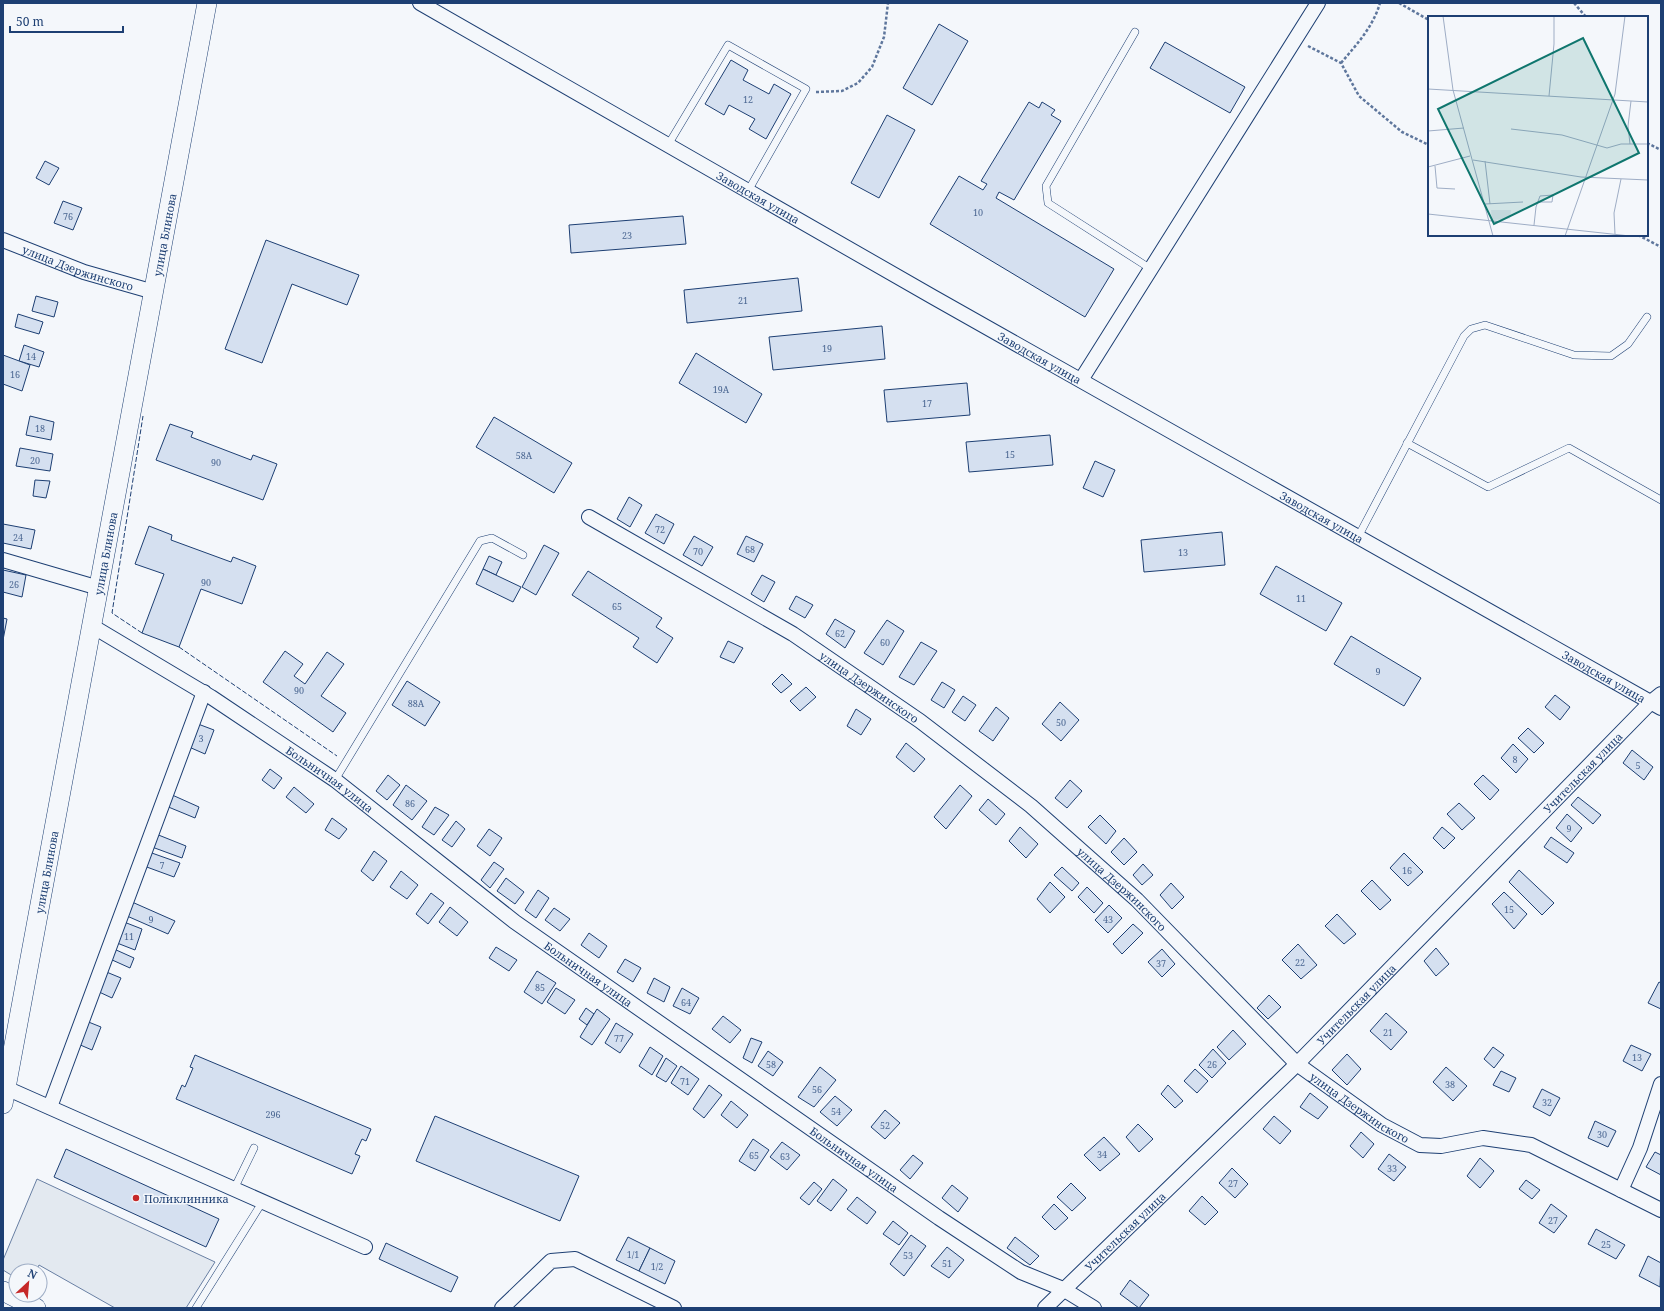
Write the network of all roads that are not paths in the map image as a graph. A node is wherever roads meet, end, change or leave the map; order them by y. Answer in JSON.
{"nodes":[{"id":1,"x":207,"y":3,"type":"edge"},
{"id":2,"x":420,"y":3,"type":"edge"},
{"id":3,"x":1318,"y":3,"type":"edge"},
{"id":4,"x":1135,"y":32,"type":"dead end"},
{"id":5,"x":668,"y":145,"type":"junction"},
{"id":6,"x":748,"y":191,"type":"junction"},
{"id":7,"x":3,"y":240,"type":"edge"},
{"id":8,"x":1151,"y":269,"type":"junction"},
{"id":9,"x":154,"y":292,"type":"junction"},
{"id":10,"x":1647,"y":317,"type":"dead end"},
{"id":11,"x":1081,"y":380,"type":"junction"},
{"id":12,"x":1407,"y":443,"type":"junction"},
{"id":13,"x":1661,"y":500,"type":"edge"},
{"id":14,"x":588,"y":517,"type":"dead end"},
{"id":15,"x":1358,"y":537,"type":"junction"},
{"id":16,"x":523,"y":555,"type":"dead end"},
{"id":17,"x":3,"y":560,"type":"edge"},
{"id":18,"x":99,"y":588,"type":"junction"},
{"id":19,"x":92,"y":626,"type":"junction"},
{"id":20,"x":204,"y":692,"type":"junction"},
{"id":21,"x":1658,"y":701,"type":"edge"},
{"id":22,"x":335,"y":780,"type":"junction"},
{"id":23,"x":1297,"y":1064,"type":"junction"},
{"id":24,"x":1661,"y":1084,"type":"edge"},
{"id":25,"x":4,"y":1096,"type":"edge"},
{"id":26,"x":50,"y":1107,"type":"junction"},
{"id":27,"x":254,"y":1148,"type":"dead end"},
{"id":28,"x":234,"y":1189,"type":"junction"},
{"id":29,"x":1621,"y":1190,"type":"junction"},
{"id":30,"x":263,"y":1201,"type":"junction"},
{"id":31,"x":1661,"y":1210,"type":"edge"},
{"id":32,"x":365,"y":1247,"type":"dead end"},
{"id":33,"x":1063,"y":1289,"type":"junction"},
{"id":34,"x":3,"y":1291,"type":"edge"},
{"id":35,"x":36,"y":1308,"type":"edge"},
{"id":36,"x":196,"y":1308,"type":"edge"},
{"id":37,"x":504,"y":1308,"type":"edge"},
{"id":38,"x":674,"y":1308,"type":"edge"},
{"id":39,"x":1045,"y":1308,"type":"edge"},
{"id":40,"x":1094,"y":1308,"type":"edge"}],
"edges":[{"from":1,"to":9,"type":"main road","name":"улица Блинова"},
{"from":2,"to":5,"type":"street","name":"Заводская улица"},
{"from":3,"to":8,"type":"street"},
{"from":4,"to":8,"type":"lane"},
{"from":5,"to":6,"type":"street","name":"Заводская улица"},
{"from":5,"to":6,"type":"lane"},
{"from":6,"to":11,"type":"street","name":"Заводская улица"},
{"from":7,"to":9,"type":"street","name":"улица Дзержинского"},
{"from":8,"to":11,"type":"street"},
{"from":9,"to":18,"type":"main road","name":"улица Блинова"},
{"from":10,"to":12,"type":"lane"},
{"from":11,"to":15,"type":"street","name":"Заводская улица"},
{"from":12,"to":13,"type":"lane"},
{"from":12,"to":15,"type":"lane"},
{"from":14,"to":23,"type":"street","name":"улица Дзержинского"},
{"from":15,"to":21,"type":"street","name":"Заводская улица"},
{"from":16,"to":22,"type":"lane"},
{"from":17,"to":18,"type":"street"},
{"from":18,"to":19,"type":"main road","name":"улица Блинова"},
{"from":19,"to":20,"type":"street","name":"Больничная улица"},
{"from":19,"to":25,"type":"main road","name":"улица Блинова"},
{"from":20,"to":22,"type":"street","name":"Больничная улица"},
{"from":20,"to":26,"type":"street"},
{"from":21,"to":23,"type":"street","name":"Учительская улица"},
{"from":22,"to":33,"type":"street","name":"Больничная улица"},
{"from":23,"to":29,"type":"street","name":"улица Дзержинского"},
{"from":23,"to":33,"type":"street","name":"Учительская улица"},
{"from":24,"to":29,"type":"street"},
{"from":25,"to":26,"type":"street"},
{"from":26,"to":28,"type":"street"},
{"from":27,"to":28,"type":"lane"},
{"from":28,"to":30,"type":"street"},
{"from":29,"to":31,"type":"street","name":"улица Дзержинского"},
{"from":30,"to":32,"type":"street"},
{"from":30,"to":36,"type":"lane"},
{"from":33,"to":39,"type":"street","name":"Учительская улица"},
{"from":33,"to":40,"type":"street","name":"Больничная улица"},
{"from":34,"to":35,"type":"main road"},
{"from":37,"to":38,"type":"street"}]}
